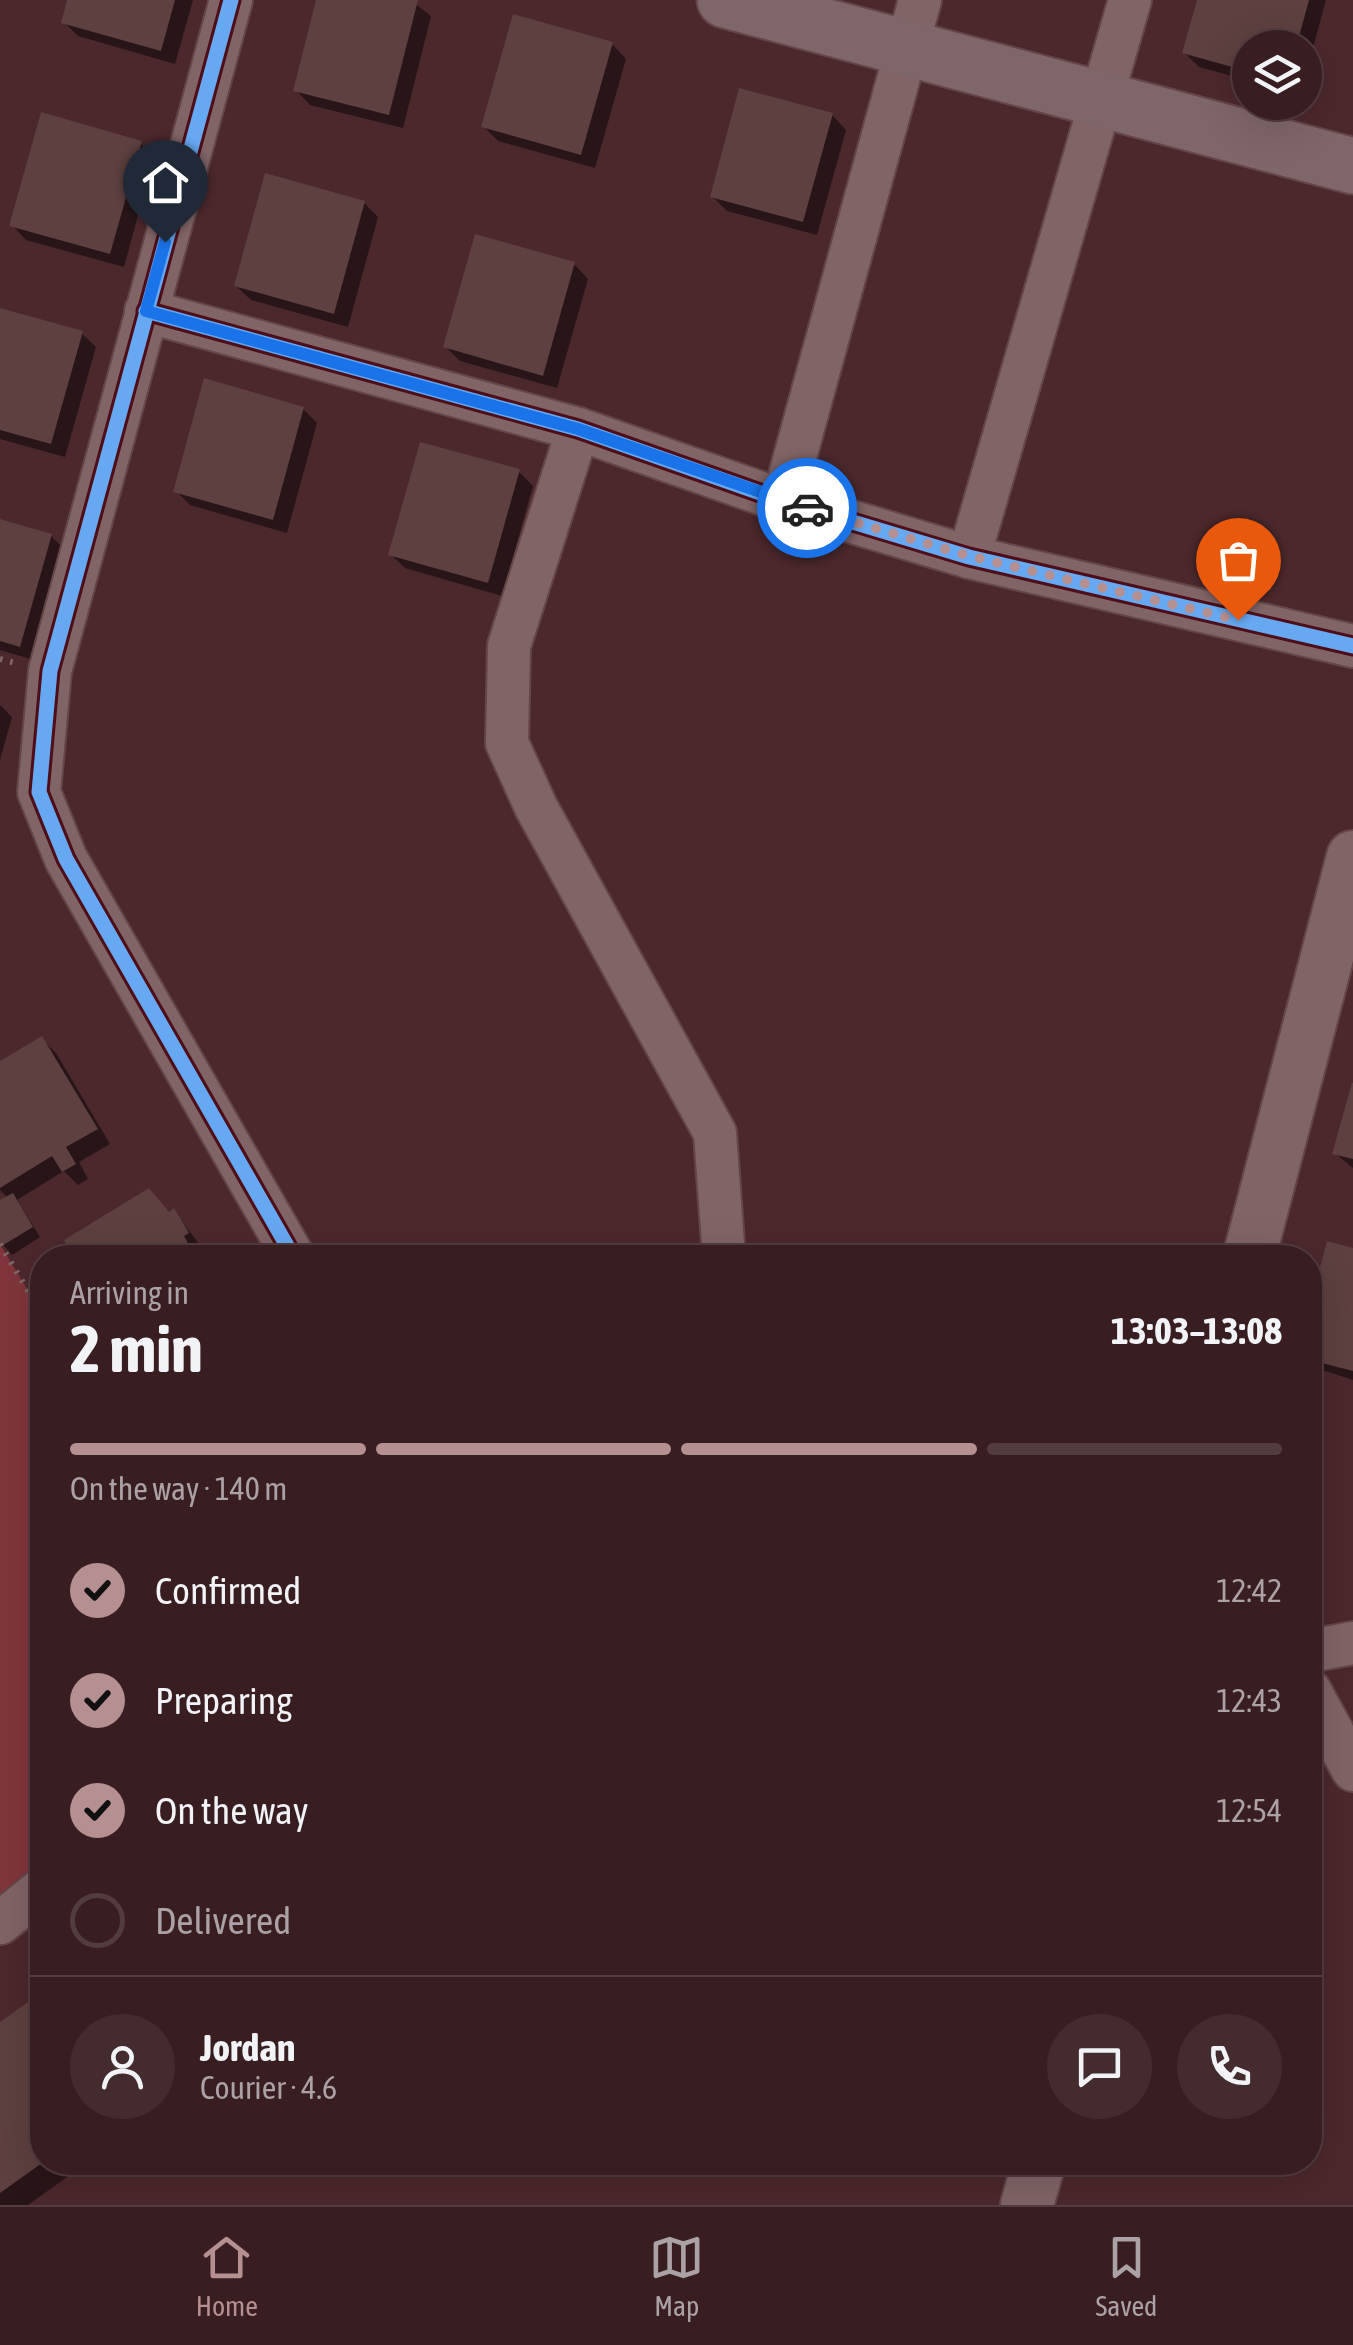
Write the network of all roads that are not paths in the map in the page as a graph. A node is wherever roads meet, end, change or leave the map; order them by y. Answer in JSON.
{"nodes":[{"id":1,"x":231,"y":0,"type":"edge"},
{"id":2,"x":725,"y":0,"type":"edge"},
{"id":3,"x":1130,"y":0,"type":"edge"},
{"id":4,"x":913,"y":24,"type":"edge"},
{"id":5,"x":1104,"y":98,"type":"junction"},
{"id":6,"x":1350,"y":168,"type":"edge"},
{"id":7,"x":146,"y":311,"type":"junction"},
{"id":8,"x":578,"y":429,"type":"junction"},
{"id":9,"x":783,"y":501,"type":"junction"},
{"id":10,"x":969,"y":556,"type":"junction"},
{"id":11,"x":1353,"y":646,"type":"edge"},
{"id":12,"x":1353,"y":857,"type":"edge"},
{"id":13,"x":1337,"y":993,"type":"edge"},
{"id":14,"x":287,"y":1245,"type":"edge"},
{"id":15,"x":723,"y":1245,"type":"edge"},
{"id":16,"x":1252,"y":1245,"type":"edge"},
{"id":17,"x":1353,"y":1643,"type":"edge"},
{"id":18,"x":1322,"y":1649,"type":"edge"},
{"id":19,"x":1322,"y":1713,"type":"edge"},
{"id":20,"x":1353,"y":1770,"type":"edge"},
{"id":21,"x":30,"y":1899,"type":"edge"},
{"id":22,"x":0,"y":1923,"type":"edge"},
{"id":23,"x":1035,"y":2175,"type":"edge"},
{"id":24,"x":1027,"y":2205,"type":"edge"}],
"edges":[{"from":1,"to":7,"type":"street"},
{"from":2,"to":4,"type":"main road"},
{"from":3,"to":5,"type":"street"},
{"from":4,"to":5,"type":"main road"},
{"from":4,"to":9,"type":"street"},
{"from":5,"to":6,"type":"main road"},
{"from":5,"to":10,"type":"street"},
{"from":7,"to":8,"type":"street"},
{"from":7,"to":14,"type":"street"},
{"from":8,"to":9,"type":"street"},
{"from":8,"to":15,"type":"street"},
{"from":9,"to":10,"type":"street"},
{"from":10,"to":11,"type":"street"},
{"from":12,"to":13,"type":"street"},
{"from":13,"to":16,"type":"street"},
{"from":17,"to":18,"type":"street"},
{"from":19,"to":20,"type":"street"},
{"from":21,"to":22,"type":"street"},
{"from":23,"to":24,"type":"street"}]}
